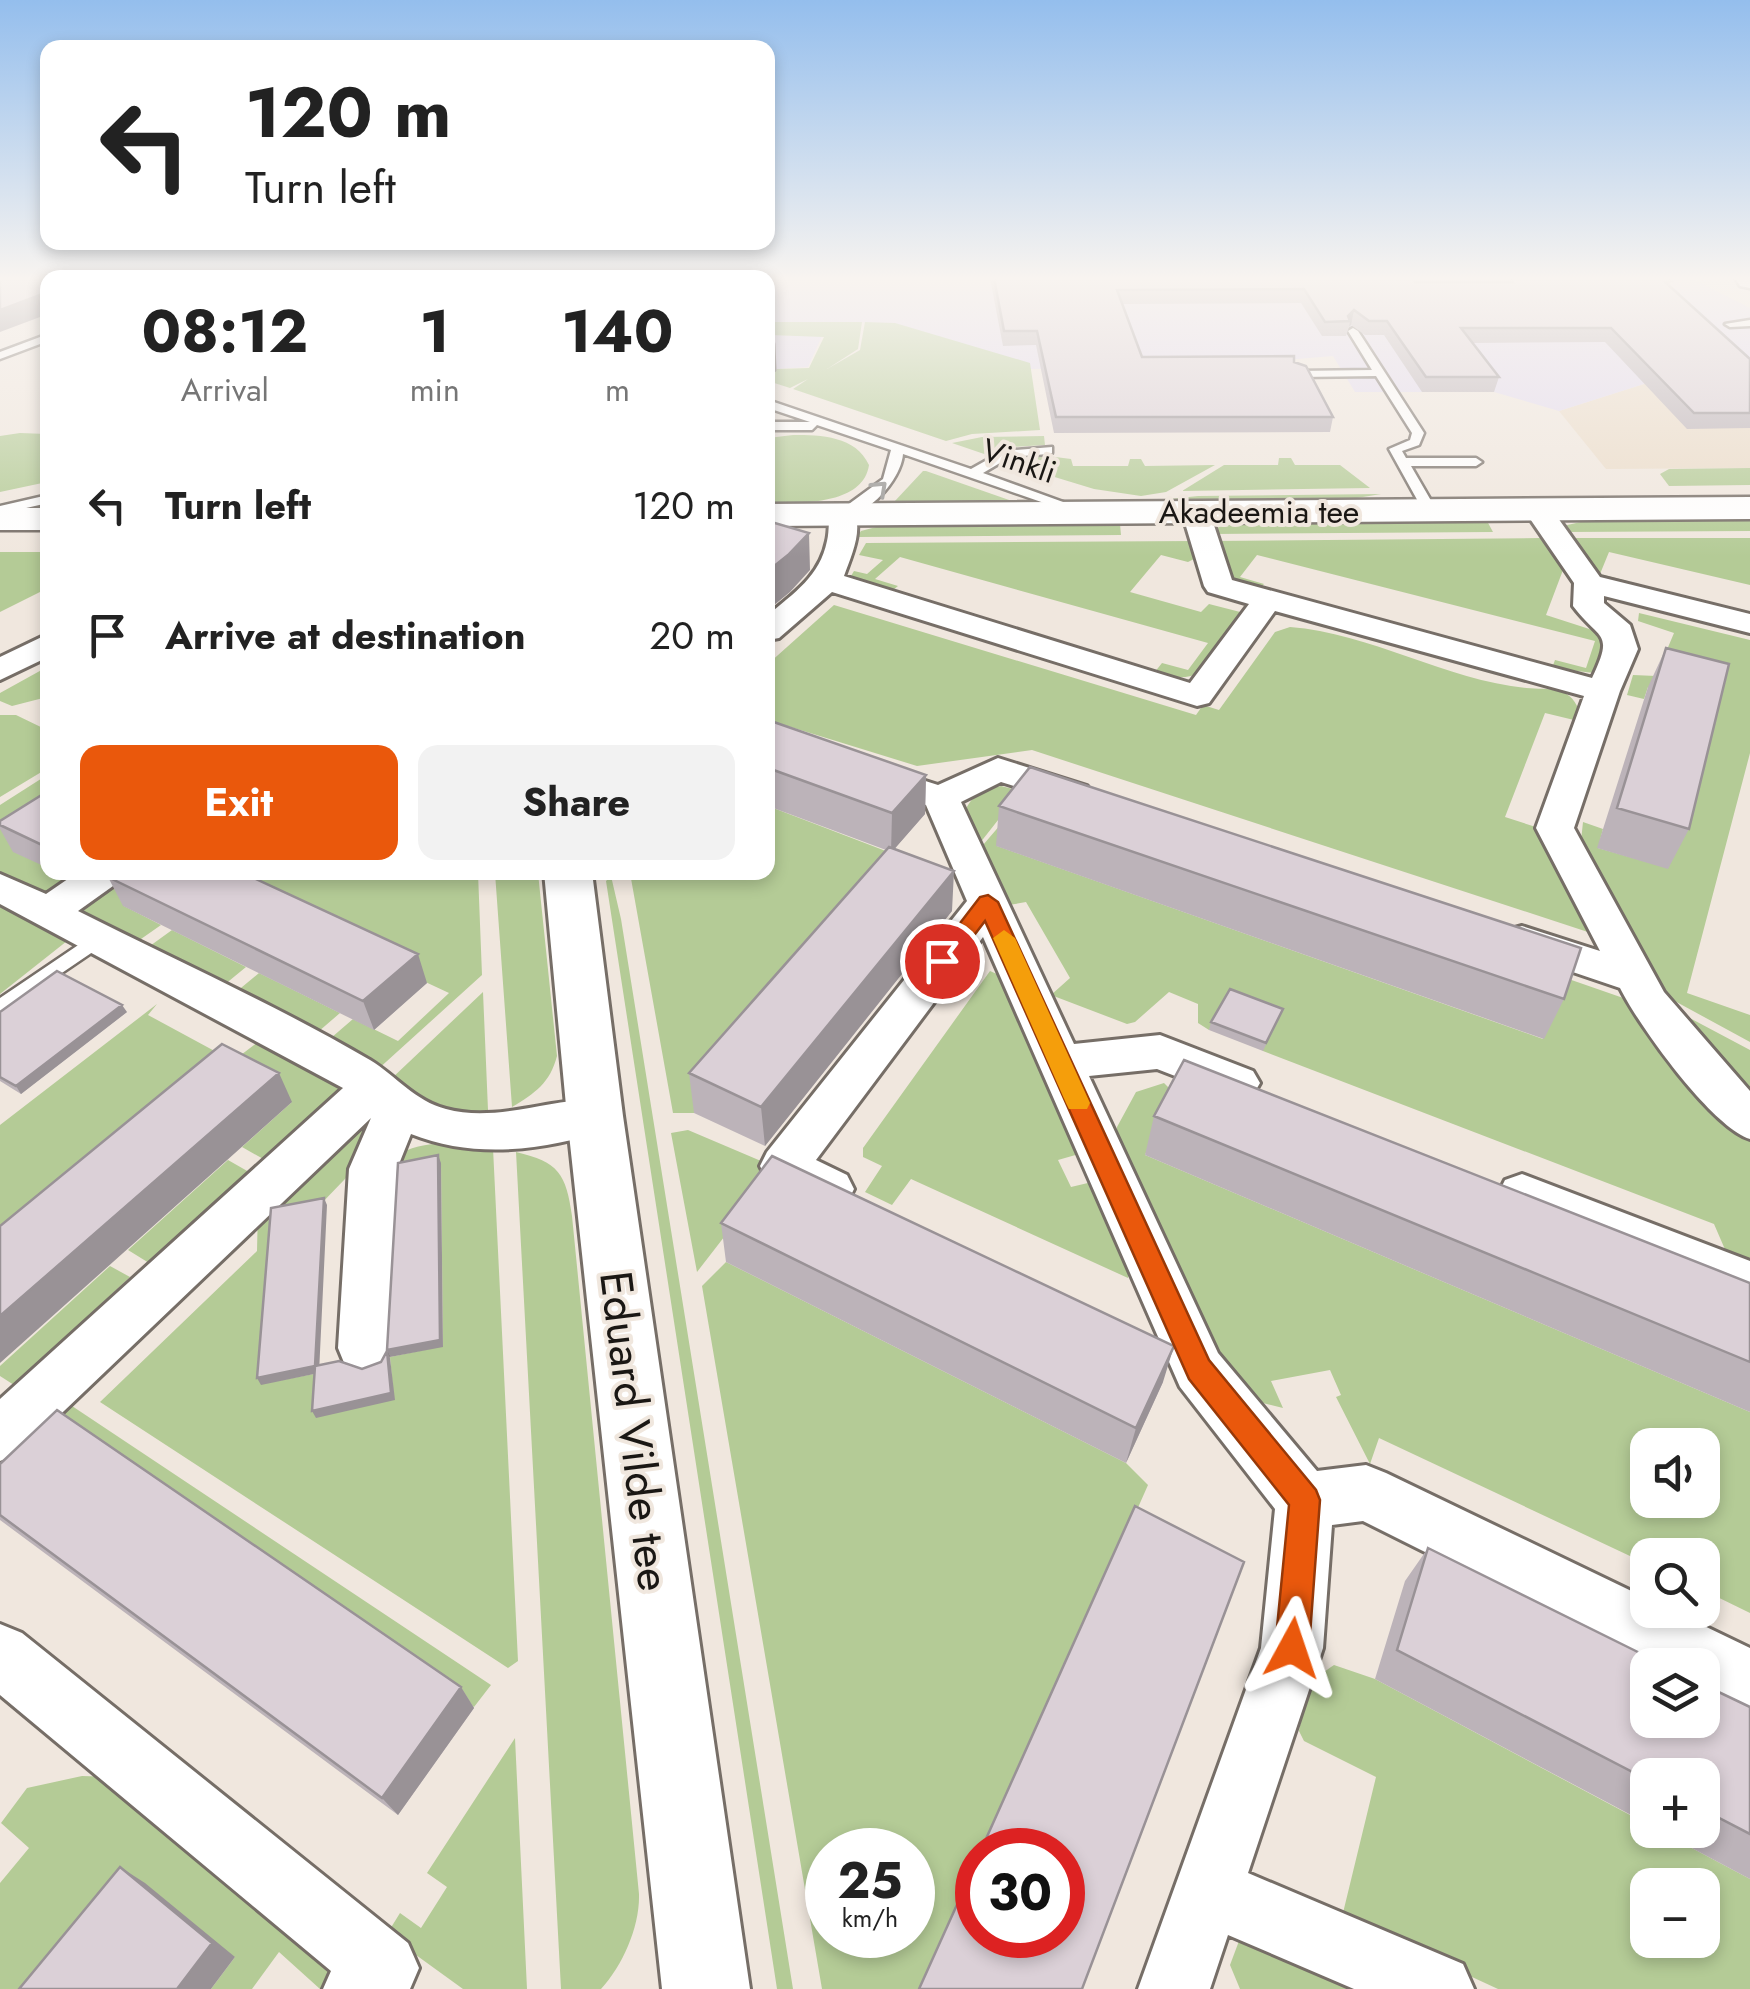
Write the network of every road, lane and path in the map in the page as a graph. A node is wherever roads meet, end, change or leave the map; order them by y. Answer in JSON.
{"nodes":[{"id":1,"x":1380,"y":373,"type":"joint"},
{"id":2,"x":1299,"y":374,"type":"edge"},
{"id":3,"x":775,"y":406,"type":"edge"},
{"id":4,"x":775,"y":426,"type":"edge"},
{"id":5,"x":834,"y":426,"type":"junction"},
{"id":6,"x":897,"y":448,"type":"junction"},
{"id":7,"x":1048,"y":450,"type":"dead end"},
{"id":8,"x":1376,"y":450,"type":"dead end"},
{"id":9,"x":1398,"y":456,"type":"junction"},
{"id":10,"x":1476,"y":462,"type":"dead end"},
{"id":11,"x":972,"y":474,"type":"junction"},
{"id":12,"x":40,"y":500,"type":"edge"},
{"id":13,"x":1750,"y":508,"type":"edge"},
{"id":14,"x":0,"y":510,"type":"edge"},
{"id":15,"x":1538,"y":510,"type":"junction"},
{"id":16,"x":1430,"y":511,"type":"junction"},
{"id":17,"x":1083,"y":512,"type":"junction"},
{"id":18,"x":1196,"y":513,"type":"junction"},
{"id":19,"x":775,"y":515,"type":"edge"},
{"id":20,"x":843,"y":515,"type":"junction"},
{"id":21,"x":0,"y":519,"type":"edge"},
{"id":22,"x":40,"y":519,"type":"edge"},
{"id":23,"x":826,"y":581,"type":"junction"},
{"id":24,"x":1589,"y":583,"type":"junction"},
{"id":25,"x":1267,"y":600,"type":"junction"},
{"id":26,"x":1750,"y":624,"type":"edge"},
{"id":27,"x":775,"y":625,"type":"edge"},
{"id":28,"x":40,"y":648,"type":"edge"},
{"id":29,"x":0,"y":670,"type":"edge"},
{"id":30,"x":1603,"y":690,"type":"junction"},
{"id":31,"x":775,"y":743,"type":"edge"},
{"id":32,"x":941,"y":798,"type":"junction"},
{"id":33,"x":1104,"y":804,"type":"edge"},
{"id":34,"x":94,"y":880,"type":"edge"},
{"id":35,"x":569,"y":880,"type":"edge"},
{"id":36,"x":0,"y":887,"type":"edge"},
{"id":37,"x":988,"y":902,"type":"junction"},
{"id":38,"x":48,"y":912,"type":"junction"},
{"id":39,"x":1487,"y":929,"type":"edge"},
{"id":40,"x":96,"y":940,"type":"junction"},
{"id":41,"x":1636,"y":978,"type":"junction"},
{"id":42,"x":0,"y":1008,"type":"edge"},
{"id":43,"x":1059,"y":1062,"type":"junction"},
{"id":44,"x":1270,"y":1096,"type":"edge"},
{"id":45,"x":384,"y":1099,"type":"junction"},
{"id":46,"x":595,"y":1116,"type":"junction"},
{"id":47,"x":1750,"y":1121,"type":"edge"},
{"id":48,"x":1473,"y":1175,"type":"edge"},
{"id":49,"x":871,"y":1209,"type":"edge"},
{"id":50,"x":1750,"y":1282,"type":"edge"},
{"id":51,"x":1130,"y":1336,"type":"edge"},
{"id":52,"x":364,"y":1348,"type":"dead end"},
{"id":53,"x":1199,"y":1370,"type":"junction"},
{"id":54,"x":0,"y":1434,"type":"edge"},
{"id":55,"x":1305,"y":1500,"type":"junction"},
{"id":56,"x":0,"y":1655,"type":"edge"},
{"id":57,"x":1750,"y":1681,"type":"edge"},
{"id":58,"x":1208,"y":1891,"type":"junction"},
{"id":59,"x":384,"y":1982,"type":"edge"},
{"id":60,"x":706,"y":1989,"type":"edge"},
{"id":61,"x":1174,"y":1989,"type":"edge"},
{"id":62,"x":1438,"y":1989,"type":"edge"}],
"edges":[{"from":1,"to":2,"type":"lane"},
{"from":1,"to":9,"type":"lane"},
{"from":3,"to":5,"type":"lane","name":"Vinkli"},
{"from":4,"to":5,"type":"lane"},
{"from":5,"to":6,"type":"lane","name":"Vinkli"},
{"from":6,"to":11,"type":"lane","name":"Vinkli"},
{"from":20,"to":6,"type":"lane","one_way":true},
{"from":7,"to":11,"type":"lane"},
{"from":8,"to":9,"type":"lane"},
{"from":9,"to":10,"type":"lane"},
{"from":9,"to":16,"type":"lane"},
{"from":11,"to":17,"type":"lane","name":"Vinkli"},
{"from":12,"to":14,"type":"lane"},
{"from":13,"to":15,"type":"main road","name":"Akadeemia tee"},
{"from":15,"to":16,"type":"main road","name":"Akadeemia tee"},
{"from":15,"to":24,"type":"street"},
{"from":16,"to":18,"type":"main road","name":"Akadeemia tee"},
{"from":17,"to":18,"type":"main road","name":"Akadeemia tee"},
{"from":17,"to":20,"type":"main road","name":"Akadeemia tee"},
{"from":18,"to":25,"type":"street"},
{"from":19,"to":20,"type":"main road","name":"Akadeemia tee"},
{"from":20,"to":23,"type":"street"},
{"from":21,"to":22,"type":"main road"},
{"from":23,"to":25,"type":"street"},
{"from":23,"to":27,"type":"street"},
{"from":24,"to":26,"type":"street"},
{"from":24,"to":30,"type":"street"},
{"from":25,"to":30,"type":"street"},
{"from":28,"to":29,"type":"street"},
{"from":30,"to":41,"type":"street"},
{"from":31,"to":32,"type":"street"},
{"from":32,"to":33,"type":"street"},
{"from":32,"to":37,"type":"street"},
{"from":34,"to":38,"type":"street"},
{"from":35,"to":46,"type":"street","name":"Eduard Vilde tee"},
{"from":36,"to":38,"type":"street"},
{"from":37,"to":43,"type":"street"},
{"from":37,"to":49,"type":"street"},
{"from":38,"to":40,"type":"street"},
{"from":39,"to":41,"type":"street"},
{"from":40,"to":42,"type":"lane"},
{"from":40,"to":45,"type":"street"},
{"from":41,"to":47,"type":"street"},
{"from":43,"to":44,"type":"street"},
{"from":43,"to":53,"type":"street"},
{"from":45,"to":46,"type":"street"},
{"from":45,"to":52,"type":"street"},
{"from":45,"to":54,"type":"street"},
{"from":46,"to":60,"type":"street","name":"Eduard Vilde tee"},
{"from":48,"to":50,"type":"street"},
{"from":51,"to":53,"type":"street"},
{"from":53,"to":55,"type":"street"},
{"from":55,"to":57,"type":"street"},
{"from":55,"to":58,"type":"street"},
{"from":56,"to":59,"type":"street"},
{"from":58,"to":61,"type":"street"},
{"from":58,"to":62,"type":"street"}]}
